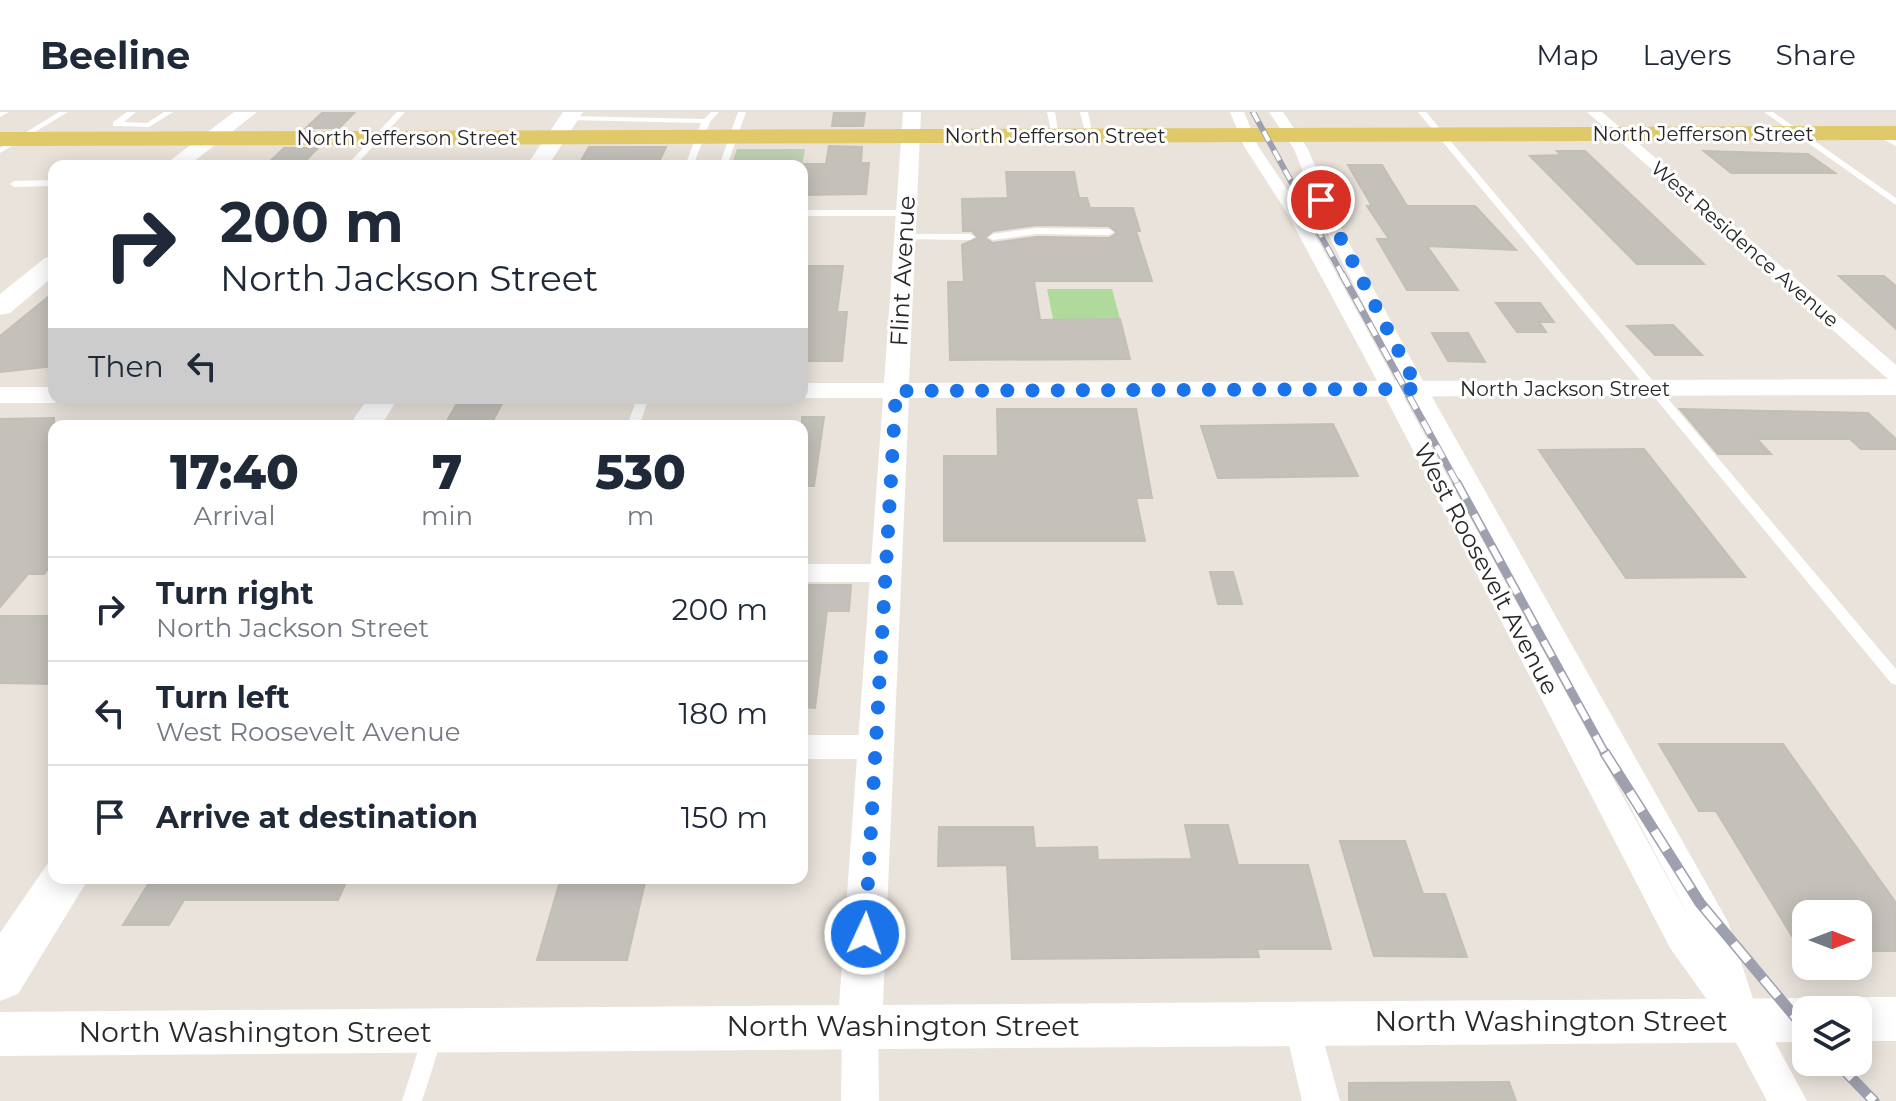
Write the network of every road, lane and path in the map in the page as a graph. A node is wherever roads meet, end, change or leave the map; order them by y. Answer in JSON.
{"nodes":[{"id":1,"x":5,"y":112,"type":"edge"},
{"id":2,"x":64,"y":112,"type":"edge"},
{"id":3,"x":132,"y":112,"type":"edge"},
{"id":4,"x":169,"y":112,"type":"edge"},
{"id":5,"x":218,"y":112,"type":"edge"},
{"id":6,"x":247,"y":112,"type":"edge"},
{"id":7,"x":401,"y":112,"type":"edge"},
{"id":8,"x":715,"y":112,"type":"edge"},
{"id":9,"x":742,"y":112,"type":"edge"},
{"id":10,"x":1051,"y":112,"type":"edge"},
{"id":11,"x":1084,"y":112,"type":"edge"},
{"id":12,"x":1276,"y":112,"type":"edge"},
{"id":13,"x":1422,"y":112,"type":"edge"},
{"id":14,"x":1594,"y":112,"type":"edge"},
{"id":15,"x":1768,"y":112,"type":"edge"},
{"id":16,"x":0,"y":115,"type":"edge"},
{"id":17,"x":566,"y":122,"type":"edge"},
{"id":18,"x":911,"y":124,"type":"edge"},
{"id":19,"x":1241,"y":124,"type":"edge"},
{"id":20,"x":702,"y":129,"type":"junction"},
{"id":21,"x":1620,"y":134,"type":"junction"},
{"id":22,"x":1799,"y":134,"type":"junction"},
{"id":23,"x":1292,"y":135,"type":"junction"},
{"id":24,"x":1441,"y":135,"type":"junction"},
{"id":25,"x":1056,"y":136,"type":"junction"},
{"id":26,"x":1090,"y":136,"type":"junction"},
{"id":27,"x":733,"y":137,"type":"junction"},
{"id":28,"x":1890,"y":137,"type":"edge"},
{"id":29,"x":10,"y":138,"type":"edge"},
{"id":30,"x":185,"y":138,"type":"junction"},
{"id":31,"x":213,"y":138,"type":"junction"},
{"id":32,"x":377,"y":138,"type":"junction"},
{"id":33,"x":0,"y":151,"type":"edge"},
{"id":34,"x":157,"y":160,"type":"edge"},
{"id":35,"x":182,"y":160,"type":"edge"},
{"id":36,"x":356,"y":160,"type":"edge"},
{"id":37,"x":541,"y":160,"type":"edge"},
{"id":38,"x":691,"y":160,"type":"edge"},
{"id":39,"x":725,"y":160,"type":"edge"},
{"id":40,"x":48,"y":183,"type":"edge"},
{"id":41,"x":14,"y":184,"type":"dead end"},
{"id":42,"x":1896,"y":202,"type":"edge"},
{"id":43,"x":808,"y":214,"type":"edge"},
{"id":44,"x":905,"y":225,"type":"junction"},
{"id":45,"x":1109,"y":232,"type":"dead end"},
{"id":46,"x":970,"y":237,"type":"dead end"},
{"id":47,"x":993,"y":237,"type":"dead end"},
{"id":48,"x":48,"y":247,"type":"edge"},
{"id":49,"x":48,"y":267,"type":"edge"},
{"id":50,"x":4,"y":295,"type":"edge"},
{"id":51,"x":1896,"y":376,"type":"edge"},
{"id":52,"x":1896,"y":387,"type":"edge"},
{"id":53,"x":1390,"y":389,"type":"junction"},
{"id":54,"x":1418,"y":389,"type":"junction"},
{"id":55,"x":1654,"y":389,"type":"junction"},
{"id":56,"x":808,"y":391,"type":"edge"},
{"id":57,"x":896,"y":391,"type":"junction"},
{"id":58,"x":0,"y":395,"type":"edge"},
{"id":59,"x":48,"y":395,"type":"edge"},
{"id":60,"x":808,"y":573,"type":"edge"},
{"id":61,"x":884,"y":573,"type":"junction"},
{"id":62,"x":1896,"y":679,"type":"edge"},
{"id":63,"x":808,"y":747,"type":"edge"},
{"id":64,"x":875,"y":747,"type":"junction"},
{"id":65,"x":61,"y":884,"type":"edge"},
{"id":66,"x":0,"y":977,"type":"edge"},
{"id":67,"x":1872,"y":1019,"type":"edge"},
{"id":68,"x":1896,"y":1019,"type":"edge"},
{"id":69,"x":1744,"y":1020,"type":"junction"},
{"id":70,"x":1792,"y":1020,"type":"edge"},
{"id":71,"x":1302,"y":1023,"type":"junction"},
{"id":72,"x":860,"y":1026,"type":"junction"},
{"id":73,"x":435,"y":1030,"type":"junction"},
{"id":74,"x":0,"y":1034,"type":"edge"},
{"id":75,"x":412,"y":1101,"type":"edge"},
{"id":76,"x":860,"y":1101,"type":"edge"},
{"id":77,"x":1321,"y":1101,"type":"edge"},
{"id":78,"x":1788,"y":1101,"type":"edge"}],
"edges":[{"from":1,"to":16,"type":"lane"},
{"from":2,"to":29,"type":"lane"},
{"from":3,"to":4,"type":"lane"},
{"from":5,"to":30,"type":"main road"},
{"from":6,"to":31,"type":"main road"},
{"from":7,"to":32,"type":"lane"},
{"from":8,"to":20,"type":"lane"},
{"from":9,"to":27,"type":"lane"},
{"from":10,"to":25,"type":"lane"},
{"from":11,"to":26,"type":"lane"},
{"from":12,"to":23,"type":"street","name":"West Roosevelt Avenue"},
{"from":13,"to":24,"type":"lane"},
{"from":14,"to":21,"type":"street","name":"West Residence Avenue"},
{"from":15,"to":22,"type":"lane"},
{"from":17,"to":20,"type":"main road","name":"North Jefferson Street"},
{"from":17,"to":32,"type":"main road","name":"North Jefferson Street"},
{"from":17,"to":37,"type":"main road"},
{"from":18,"to":25,"type":"main road","name":"North Jefferson Street"},
{"from":18,"to":27,"type":"main road","name":"North Jefferson Street"},
{"from":18,"to":44,"type":"street","name":"Flint Avenue"},
{"from":19,"to":23,"type":"main road","name":"North Jefferson Street"},
{"from":19,"to":26,"type":"main road","name":"North Jefferson Street"},
{"from":19,"to":53,"type":"street","name":"West Roosevelt Avenue"},
{"from":20,"to":27,"type":"main road","name":"North Jefferson Street"},
{"from":20,"to":38,"type":"lane"},
{"from":21,"to":22,"type":"main road","name":"North Jefferson Street"},
{"from":21,"to":24,"type":"main road","name":"North Jefferson Street"},
{"from":21,"to":51,"type":"street","name":"West Residence Avenue"},
{"from":22,"to":28,"type":"main road","name":"North Jefferson Street"},
{"from":22,"to":42,"type":"lane"},
{"from":23,"to":24,"type":"main road","name":"North Jefferson Street"},
{"from":23,"to":54,"type":"street","name":"West Roosevelt Avenue"},
{"from":24,"to":55,"type":"lane"},
{"from":25,"to":26,"type":"main road","name":"North Jefferson Street"},
{"from":27,"to":39,"type":"lane"},
{"from":29,"to":30,"type":"main road","name":"North Jefferson Street"},
{"from":29,"to":33,"type":"lane"},
{"from":30,"to":31,"type":"main road","name":"North Jefferson Street"},
{"from":30,"to":34,"type":"main road"},
{"from":31,"to":32,"type":"main road","name":"North Jefferson Street"},
{"from":31,"to":35,"type":"main road"},
{"from":32,"to":36,"type":"lane"},
{"from":40,"to":41,"type":"lane"},
{"from":43,"to":44,"type":"lane"},
{"from":44,"to":46,"type":"lane"},
{"from":44,"to":57,"type":"street","name":"Flint Avenue"},
{"from":45,"to":47,"type":"lane"},
{"from":48,"to":50,"type":"main road"},
{"from":49,"to":50,"type":"main road"},
{"from":52,"to":55,"type":"street","name":"North Jackson Street"},
{"from":53,"to":54,"type":"street","name":"North Jackson Street"},
{"from":53,"to":57,"type":"street","name":"North Jackson Street"},
{"from":53,"to":69,"type":"street","name":"West Roosevelt Avenue"},
{"from":54,"to":55,"type":"street","name":"North Jackson Street"},
{"from":54,"to":69,"type":"street","name":"West Roosevelt Avenue"},
{"from":55,"to":62,"type":"lane"},
{"from":56,"to":57,"type":"street","name":"North Jackson Street"},
{"from":57,"to":61,"type":"street","name":"Flint Avenue"},
{"from":58,"to":59,"type":"street"},
{"from":60,"to":61,"type":"street"},
{"from":61,"to":64,"type":"street","name":"Flint Avenue"},
{"from":63,"to":64,"type":"street"},
{"from":64,"to":72,"type":"street","name":"Flint Avenue"},
{"from":65,"to":66,"type":"main road"},
{"from":67,"to":68,"type":"street"},
{"from":69,"to":70,"type":"street","name":"North Washington Street"},
{"from":69,"to":71,"type":"street","name":"North Washington Street"},
{"from":69,"to":78,"type":"street","name":"West Roosevelt Avenue"},
{"from":71,"to":72,"type":"street","name":"North Washington Street"},
{"from":71,"to":77,"type":"street"},
{"from":72,"to":73,"type":"street","name":"North Washington Street"},
{"from":72,"to":76,"type":"street","name":"Flint Avenue"},
{"from":73,"to":74,"type":"street","name":"North Washington Street"},
{"from":73,"to":75,"type":"lane"}]}
